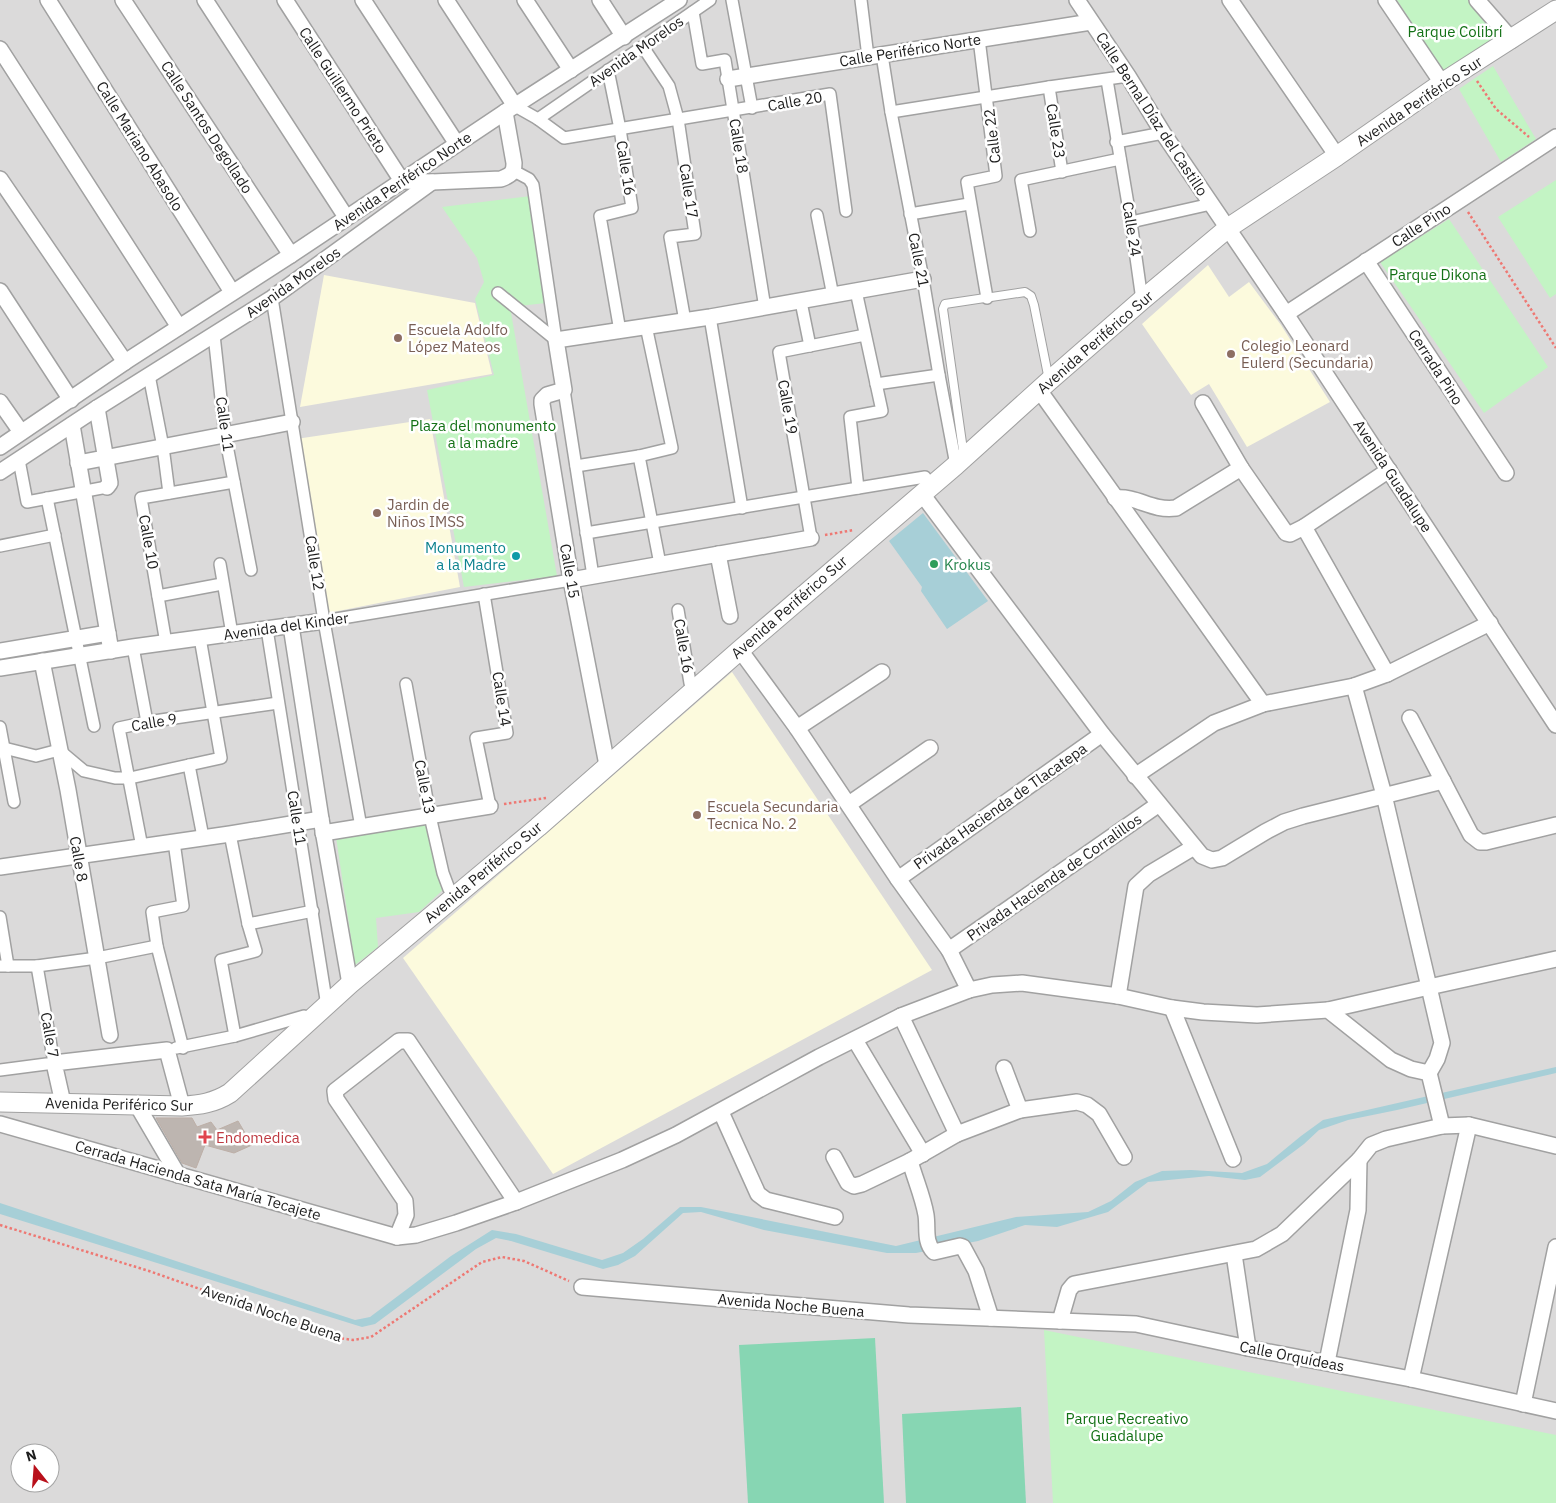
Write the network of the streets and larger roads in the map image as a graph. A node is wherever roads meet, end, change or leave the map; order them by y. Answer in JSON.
{"nodes":[{"id":1,"x":48,"y":0,"type":"edge"},
{"id":2,"x":123,"y":0,"type":"edge"},
{"id":3,"x":205,"y":0,"type":"edge"},
{"id":4,"x":285,"y":0,"type":"edge"},
{"id":5,"x":362,"y":0,"type":"edge"},
{"id":6,"x":446,"y":0,"type":"edge"},
{"id":7,"x":525,"y":0,"type":"edge"},
{"id":8,"x":600,"y":0,"type":"edge"},
{"id":9,"x":679,"y":0,"type":"edge"},
{"id":10,"x":710,"y":0,"type":"edge"},
{"id":11,"x":732,"y":0,"type":"edge"},
{"id":12,"x":861,"y":0,"type":"edge"},
{"id":13,"x":1077,"y":0,"type":"edge"},
{"id":14,"x":1230,"y":0,"type":"edge"},
{"id":15,"x":1386,"y":0,"type":"edge"},
{"id":16,"x":1477,"y":0,"type":"edge"},
{"id":17,"x":1556,"y":10,"type":"edge"},
{"id":18,"x":693,"y":12,"type":"junction"},
{"id":19,"x":1091,"y":22,"type":"junction"},
{"id":20,"x":624,"y":37,"type":"junction"},
{"id":21,"x":979,"y":40,"type":"junction"},
{"id":22,"x":1512,"y":40,"type":"junction"},
{"id":23,"x":643,"y":47,"type":"junction"},
{"id":24,"x":0,"y":49,"type":"edge"},
{"id":25,"x":875,"y":56,"type":"junction"},
{"id":26,"x":571,"y":70,"type":"junction"},
{"id":27,"x":608,"y":70,"type":"junction"},
{"id":28,"x":747,"y":75,"type":"junction"},
{"id":29,"x":1128,"y":76,"type":"junction"},
{"id":30,"x":728,"y":78,"type":"junction"},
{"id":31,"x":1107,"y":80,"type":"junction"},
{"id":32,"x":1442,"y":83,"type":"junction"},
{"id":33,"x":1049,"y":87,"type":"junction"},
{"id":34,"x":987,"y":98,"type":"junction"},
{"id":35,"x":752,"y":108,"type":"junction"},
{"id":36,"x":510,"y":109,"type":"junction"},
{"id":37,"x":734,"y":111,"type":"junction"},
{"id":38,"x":891,"y":112,"type":"junction"},
{"id":39,"x":538,"y":119,"type":"junction"},
{"id":40,"x":678,"y":119,"type":"junction"},
{"id":41,"x":620,"y":129,"type":"junction"},
{"id":42,"x":1163,"y":133,"type":"junction"},
{"id":43,"x":1556,"y":137,"type":"edge"},
{"id":44,"x":1116,"y":142,"type":"junction"},
{"id":45,"x":457,"y":144,"type":"junction"},
{"id":46,"x":1337,"y":156,"type":"junction"},
{"id":47,"x":1120,"y":159,"type":"junction"},
{"id":48,"x":514,"y":170,"type":"junction"},
{"id":49,"x":1062,"y":172,"type":"junction"},
{"id":50,"x":0,"y":179,"type":"edge"},
{"id":51,"x":402,"y":181,"type":"junction"},
{"id":52,"x":432,"y":182,"type":"junction"},
{"id":53,"x":970,"y":204,"type":"junction"},
{"id":54,"x":1211,"y":204,"type":"junction"},
{"id":55,"x":846,"y":211,"type":"dead end"},
{"id":56,"x":910,"y":214,"type":"junction"},
{"id":57,"x":817,"y":215,"type":"dead end"},
{"id":58,"x":346,"y":217,"type":"junction"},
{"id":59,"x":1132,"y":222,"type":"junction"},
{"id":60,"x":1228,"y":228,"type":"junction"},
{"id":61,"x":1030,"y":231,"type":"dead end"},
{"id":62,"x":291,"y":255,"type":"junction"},
{"id":63,"x":1366,"y":261,"type":"junction"},
{"id":64,"x":924,"y":279,"type":"junction"},
{"id":65,"x":0,"y":291,"type":"edge"},
{"id":66,"x":232,"y":292,"type":"junction"},
{"id":67,"x":498,"y":292,"type":"dead end"},
{"id":68,"x":856,"y":292,"type":"junction"},
{"id":69,"x":833,"y":296,"type":"junction"},
{"id":70,"x":272,"y":298,"type":"junction"},
{"id":71,"x":987,"y":298,"type":"road end"},
{"id":72,"x":1142,"y":300,"type":"junction"},
{"id":73,"x":801,"y":302,"type":"junction"},
{"id":74,"x":766,"y":308,"type":"junction"},
{"id":75,"x":1286,"y":314,"type":"junction"},
{"id":76,"x":710,"y":317,"type":"junction"},
{"id":77,"x":685,"y":320,"type":"junction"},
{"id":78,"x":179,"y":326,"type":"junction"},
{"id":79,"x":646,"y":326,"type":"junction"},
{"id":80,"x":620,"y":331,"type":"junction"},
{"id":81,"x":214,"y":335,"type":"junction"},
{"id":82,"x":865,"y":335,"type":"junction"},
{"id":83,"x":556,"y":340,"type":"junction"},
{"id":84,"x":810,"y":346,"type":"junction"},
{"id":85,"x":125,"y":362,"type":"junction"},
{"id":86,"x":939,"y":375,"type":"junction"},
{"id":87,"x":149,"y":376,"type":"junction"},
{"id":88,"x":876,"y":384,"type":"junction"},
{"id":89,"x":1044,"y":385,"type":"junction"},
{"id":90,"x":564,"y":390,"type":"junction"},
{"id":91,"x":71,"y":400,"type":"junction"},
{"id":92,"x":0,"y":402,"type":"edge"},
{"id":93,"x":1203,"y":403,"type":"dead end"},
{"id":94,"x":97,"y":408,"type":"junction"},
{"id":95,"x":292,"y":422,"type":"junction"},
{"id":96,"x":72,"y":425,"type":"junction"},
{"id":97,"x":21,"y":432,"type":"junction"},
{"id":98,"x":225,"y":435,"type":"junction"},
{"id":99,"x":0,"y":447,"type":"edge"},
{"id":100,"x":163,"y":447,"type":"junction"},
{"id":101,"x":639,"y":456,"type":"junction"},
{"id":102,"x":106,"y":457,"type":"junction"},
{"id":103,"x":19,"y":460,"type":"junction"},
{"id":104,"x":960,"y":462,"type":"junction"},
{"id":105,"x":78,"y":463,"type":"junction"},
{"id":106,"x":576,"y":466,"type":"junction"},
{"id":107,"x":1241,"y":468,"type":"junction"},
{"id":108,"x":1389,"y":470,"type":"junction"},
{"id":109,"x":0,"y":472,"type":"edge"},
{"id":110,"x":1506,"y":473,"type":"dead end"},
{"id":111,"x":234,"y":482,"type":"junction"},
{"id":112,"x":923,"y":486,"type":"junction"},
{"id":113,"x":107,"y":487,"type":"joint"},
{"id":114,"x":858,"y":488,"type":"junction"},
{"id":115,"x":83,"y":491,"type":"junction"},
{"id":116,"x":169,"y":493,"type":"junction"},
{"id":117,"x":47,"y":498,"type":"junction"},
{"id":118,"x":804,"y":498,"type":"junction"},
{"id":119,"x":1115,"y":498,"type":"junction"},
{"id":120,"x":742,"y":508,"type":"junction"},
{"id":121,"x":652,"y":522,"type":"junction"},
{"id":122,"x":1304,"y":527,"type":"junction"},
{"id":123,"x":586,"y":533,"type":"junction"},
{"id":124,"x":55,"y":535,"type":"junction"},
{"id":125,"x":811,"y":538,"type":"joint"},
{"id":126,"x":0,"y":546,"type":"edge"},
{"id":127,"x":718,"y":554,"type":"junction"},
{"id":128,"x":220,"y":564,"type":"dead end"},
{"id":129,"x":660,"y":564,"type":"junction"},
{"id":130,"x":251,"y":570,"type":"dead end"},
{"id":131,"x":594,"y":576,"type":"junction"},
{"id":132,"x":571,"y":580,"type":"junction"},
{"id":133,"x":222,"y":584,"type":"junction"},
{"id":134,"x":484,"y":594,"type":"junction"},
{"id":135,"x":158,"y":596,"type":"junction"},
{"id":136,"x":678,"y":610,"type":"dead end"},
{"id":137,"x":730,"y":616,"type":"dead end"},
{"id":138,"x":324,"y":621,"type":"junction"},
{"id":139,"x":1490,"y":623,"type":"junction"},
{"id":140,"x":291,"y":626,"type":"junction"},
{"id":141,"x":267,"y":629,"type":"junction"},
{"id":142,"x":108,"y":633,"type":"junction"},
{"id":143,"x":232,"y":634,"type":"junction"},
{"id":144,"x":76,"y":638,"type":"junction"},
{"id":145,"x":200,"y":638,"type":"junction"},
{"id":146,"x":166,"y":643,"type":"junction"},
{"id":147,"x":133,"y":647,"type":"junction"},
{"id":148,"x":740,"y":650,"type":"junction"},
{"id":149,"x":0,"y":651,"type":"edge"},
{"id":150,"x":111,"y":651,"type":"junction"},
{"id":151,"x":80,"y":656,"type":"junction"},
{"id":152,"x":42,"y":661,"type":"junction"},
{"id":153,"x":0,"y":668,"type":"edge"},
{"id":154,"x":882,"y":672,"type":"dead end"},
{"id":155,"x":1387,"y":674,"type":"junction"},
{"id":156,"x":690,"y":683,"type":"dead end"},
{"id":157,"x":406,"y":684,"type":"dead end"},
{"id":158,"x":1354,"y":686,"type":"junction"},
{"id":159,"x":278,"y":702,"type":"junction"},
{"id":160,"x":1262,"y":704,"type":"junction"},
{"id":161,"x":214,"y":713,"type":"junction"},
{"id":162,"x":1410,"y":718,"type":"dead end"},
{"id":163,"x":147,"y":722,"type":"junction"},
{"id":164,"x":1556,"y":725,"type":"edge"},
{"id":165,"x":94,"y":726,"type":"dead end"},
{"id":166,"x":0,"y":727,"type":"edge"},
{"id":167,"x":797,"y":728,"type":"junction"},
{"id":168,"x":1102,"y":734,"type":"junction"},
{"id":169,"x":4,"y":748,"type":"junction"},
{"id":170,"x":930,"y":748,"type":"dead end"},
{"id":171,"x":59,"y":750,"type":"junction"},
{"id":172,"x":3,"y":764,"type":"edge"},
{"id":173,"x":189,"y":765,"type":"junction"},
{"id":174,"x":607,"y":765,"type":"junction"},
{"id":175,"x":1135,"y":776,"type":"junction"},
{"id":176,"x":130,"y":778,"type":"junction"},
{"id":177,"x":1443,"y":781,"type":"junction"},
{"id":178,"x":1384,"y":795,"type":"junction"},
{"id":179,"x":14,"y":802,"type":"dead end"},
{"id":180,"x":849,"y":804,"type":"junction"},
{"id":181,"x":1159,"y":804,"type":"junction"},
{"id":182,"x":490,"y":806,"type":"joint"},
{"id":183,"x":430,"y":816,"type":"junction"},
{"id":184,"x":298,"y":822,"type":"junction"},
{"id":185,"x":1556,"y":824,"type":"edge"},
{"id":186,"x":322,"y":826,"type":"junction"},
{"id":187,"x":361,"y":827,"type":"junction"},
{"id":188,"x":230,"y":834,"type":"junction"},
{"id":189,"x":203,"y":837,"type":"junction"},
{"id":190,"x":174,"y":842,"type":"junction"},
{"id":191,"x":142,"y":847,"type":"junction"},
{"id":192,"x":1194,"y":847,"type":"junction"},
{"id":193,"x":78,"y":856,"type":"junction"},
{"id":194,"x":0,"y":867,"type":"edge"},
{"id":195,"x":898,"y":879,"type":"junction"},
{"id":196,"x":449,"y":889,"type":"dead end"},
{"id":197,"x":313,"y":911,"type":"junction"},
{"id":198,"x":0,"y":917,"type":"edge"},
{"id":199,"x":248,"y":924,"type":"junction"},
{"id":200,"x":157,"y":946,"type":"junction"},
{"id":201,"x":949,"y":950,"type":"junction"},
{"id":202,"x":97,"y":958,"type":"junction"},
{"id":203,"x":1556,"y":959,"type":"edge"},
{"id":204,"x":4,"y":966,"type":"edge"},
{"id":205,"x":38,"y":966,"type":"junction"},
{"id":206,"x":350,"y":984,"type":"junction"},
{"id":207,"x":1429,"y":987,"type":"junction"},
{"id":208,"x":969,"y":990,"type":"junction"},
{"id":209,"x":1118,"y":996,"type":"junction"},
{"id":210,"x":327,"y":1006,"type":"junction"},
{"id":211,"x":1172,"y":1008,"type":"junction"},
{"id":212,"x":1328,"y":1010,"type":"junction"},
{"id":213,"x":901,"y":1016,"type":"junction"},
{"id":214,"x":312,"y":1020,"type":"junction"},
{"id":215,"x":110,"y":1035,"type":"joint"},
{"id":216,"x":234,"y":1036,"type":"junction"},
{"id":217,"x":855,"y":1040,"type":"junction"},
{"id":218,"x":183,"y":1048,"type":"junction"},
{"id":219,"x":167,"y":1050,"type":"junction"},
{"id":220,"x":114,"y":1057,"type":"junction"},
{"id":221,"x":54,"y":1063,"type":"junction"},
{"id":222,"x":1004,"y":1068,"type":"dead end"},
{"id":223,"x":0,"y":1070,"type":"edge"},
{"id":224,"x":1431,"y":1079,"type":"junction"},
{"id":225,"x":0,"y":1102,"type":"edge"},
{"id":226,"x":64,"y":1103,"type":"junction"},
{"id":227,"x":137,"y":1105,"type":"junction"},
{"id":228,"x":182,"y":1106,"type":"junction"},
{"id":229,"x":1020,"y":1110,"type":"junction"},
{"id":230,"x":721,"y":1112,"type":"junction"},
{"id":231,"x":0,"y":1124,"type":"edge"},
{"id":232,"x":1469,"y":1125,"type":"junction"},
{"id":233,"x":1442,"y":1126,"type":"junction"},
{"id":234,"x":957,"y":1134,"type":"junction"},
{"id":235,"x":1556,"y":1146,"type":"edge"},
{"id":236,"x":834,"y":1157,"type":"dead end"},
{"id":237,"x":917,"y":1158,"type":"junction"},
{"id":238,"x":1124,"y":1158,"type":"dead end"},
{"id":239,"x":1233,"y":1159,"type":"dead end"},
{"id":240,"x":1359,"y":1160,"type":"junction"},
{"id":241,"x":178,"y":1175,"type":"junction"},
{"id":242,"x":516,"y":1202,"type":"junction"},
{"id":243,"x":835,"y":1217,"type":"dead end"},
{"id":244,"x":397,"y":1237,"type":"junction"},
{"id":245,"x":1556,"y":1248,"type":"edge"},
{"id":246,"x":1234,"y":1254,"type":"junction"},
{"id":247,"x":582,"y":1287,"type":"road end"},
{"id":248,"x":991,"y":1318,"type":"junction"},
{"id":249,"x":1060,"y":1321,"type":"junction"},
{"id":250,"x":1248,"y":1348,"type":"junction"},
{"id":251,"x":1327,"y":1362,"type":"junction"},
{"id":252,"x":1411,"y":1379,"type":"junction"},
{"id":253,"x":1523,"y":1404,"type":"junction"},
{"id":254,"x":1556,"y":1411,"type":"edge"}],
"edges":[{"from":1,"to":66,"type":"street","name":"Calle Mariano Abasolo"},
{"from":2,"to":62,"type":"street","name":"Calle Santos Degollado"},
{"from":3,"to":58,"type":"street"},
{"from":4,"to":51,"type":"street","name":"Calle Guillermo Prieto"},
{"from":5,"to":45,"type":"street"},
{"from":6,"to":36,"type":"street"},
{"from":7,"to":26,"type":"street"},
{"from":8,"to":20,"type":"street"},
{"from":9,"to":20,"type":"street","name":"Avenida Periférico Norte"},
{"from":10,"to":18,"type":"street","name":"Avenida Morelos"},
{"from":11,"to":28,"type":"street","name":"Calle 20"},
{"from":12,"to":25,"type":"street","name":"Calle 21"},
{"from":13,"to":19,"type":"street","name":"Calle Bernal Díaz del Castillo"},
{"from":14,"to":46,"type":"street"},
{"from":15,"to":32,"type":"street"},
{"from":16,"to":22,"type":"street"},
{"from":17,"to":22,"type":"street","name":"Avenida Periférico Sur"},
{"from":18,"to":23,"type":"street","name":"Avenida Morelos"},
{"from":18,"to":30,"type":"street","name":"Calle 18"},
{"from":19,"to":21,"type":"street","name":"Calle Periférico Norte"},
{"from":19,"to":29,"type":"street","name":"Calle Bernal Díaz del Castillo"},
{"from":20,"to":26,"type":"street","name":"Avenida Periférico Norte"},
{"from":21,"to":25,"type":"street","name":"Calle Periférico Norte"},
{"from":21,"to":34,"type":"street","name":"Calle 22"},
{"from":22,"to":32,"type":"street","name":"Avenida Periférico Sur"},
{"from":23,"to":27,"type":"street","name":"Avenida Morelos"},
{"from":23,"to":40,"type":"street","name":"Calle 17"},
{"from":24,"to":78,"type":"street"},
{"from":25,"to":28,"type":"street","name":"Calle Periférico Norte"},
{"from":25,"to":38,"type":"street","name":"Calle 21"},
{"from":26,"to":36,"type":"street","name":"Avenida Periférico Norte"},
{"from":27,"to":39,"type":"street","name":"Avenida Morelos"},
{"from":27,"to":41,"type":"street","name":"Calle 16"},
{"from":28,"to":30,"type":"street","name":"Calle Periférico Norte"},
{"from":28,"to":35,"type":"street","name":"Calle 20"},
{"from":29,"to":31,"type":"street"},
{"from":29,"to":42,"type":"street","name":"Calle Bernal Díaz del Castillo"},
{"from":30,"to":37,"type":"street","name":"Calle 18"},
{"from":31,"to":33,"type":"street"},
{"from":31,"to":44,"type":"street","name":"Calle 24"},
{"from":32,"to":46,"type":"street","name":"Avenida Periférico Sur"},
{"from":33,"to":34,"type":"street"},
{"from":33,"to":49,"type":"street","name":"Calle 23"},
{"from":34,"to":38,"type":"street"},
{"from":34,"to":53,"type":"street","name":"Calle 22"},
{"from":35,"to":37,"type":"street"},
{"from":35,"to":55,"type":"street","name":"Calle 20"},
{"from":36,"to":39,"type":"street"},
{"from":36,"to":45,"type":"street","name":"Avenida Periférico Norte"},
{"from":36,"to":48,"type":"street"},
{"from":37,"to":40,"type":"street"},
{"from":37,"to":74,"type":"street","name":"Calle 18"},
{"from":38,"to":56,"type":"street","name":"Calle 21"},
{"from":39,"to":41,"type":"street"},
{"from":40,"to":41,"type":"street"},
{"from":40,"to":77,"type":"street","name":"Calle 17"},
{"from":41,"to":80,"type":"street","name":"Calle 16"},
{"from":42,"to":44,"type":"street"},
{"from":42,"to":54,"type":"street","name":"Calle Bernal Díaz del Castillo"},
{"from":43,"to":63,"type":"street","name":"Calle Pino"},
{"from":44,"to":47,"type":"street","name":"Calle 24"},
{"from":45,"to":51,"type":"street","name":"Avenida Periférico Norte"},
{"from":46,"to":60,"type":"street","name":"Avenida Periférico Sur"},
{"from":47,"to":49,"type":"street"},
{"from":47,"to":59,"type":"street","name":"Calle 24"},
{"from":48,"to":52,"type":"street"},
{"from":48,"to":83,"type":"street"},
{"from":49,"to":61,"type":"street","name":"Calle 23"},
{"from":50,"to":85,"type":"street"},
{"from":51,"to":52,"type":"street"},
{"from":51,"to":58,"type":"street","name":"Avenida Periférico Norte"},
{"from":52,"to":70,"type":"street","name":"Avenida Morelos"},
{"from":53,"to":56,"type":"street"},
{"from":53,"to":71,"type":"street","name":"Calle 22"},
{"from":54,"to":59,"type":"street"},
{"from":54,"to":60,"type":"street","name":"Calle Bernal Díaz del Castillo"},
{"from":56,"to":64,"type":"street","name":"Calle 21"},
{"from":57,"to":69,"type":"street"},
{"from":58,"to":62,"type":"street","name":"Avenida Periférico Norte"},
{"from":59,"to":72,"type":"street","name":"Calle 24"},
{"from":60,"to":72,"type":"street","name":"Avenida Periférico Sur"},
{"from":60,"to":75,"type":"street","name":"Avenida Guadalupe"},
{"from":62,"to":66,"type":"street","name":"Avenida Periférico Norte"},
{"from":63,"to":75,"type":"street","name":"Calle Pino"},
{"from":63,"to":110,"type":"street","name":"Cerrada Pino"},
{"from":64,"to":68,"type":"street"},
{"from":64,"to":86,"type":"street","name":"Calle 21"},
{"from":65,"to":91,"type":"street"},
{"from":66,"to":78,"type":"street","name":"Avenida Periférico Norte"},
{"from":67,"to":83,"type":"street"},
{"from":68,"to":69,"type":"street"},
{"from":68,"to":82,"type":"street"},
{"from":69,"to":73,"type":"street"},
{"from":70,"to":81,"type":"street","name":"Avenida Morelos"},
{"from":70,"to":95,"type":"street","name":"Calle 12"},
{"from":72,"to":89,"type":"street","name":"Avenida Periférico Sur"},
{"from":73,"to":74,"type":"street"},
{"from":73,"to":84,"type":"street"},
{"from":74,"to":76,"type":"street"},
{"from":75,"to":108,"type":"street","name":"Avenida Guadalupe"},
{"from":76,"to":77,"type":"street"},
{"from":76,"to":120,"type":"street"},
{"from":77,"to":79,"type":"street"},
{"from":78,"to":85,"type":"street","name":"Avenida Periférico Norte"},
{"from":79,"to":80,"type":"street"},
{"from":79,"to":101,"type":"street"},
{"from":80,"to":83,"type":"street"},
{"from":81,"to":87,"type":"street","name":"Avenida Morelos"},
{"from":81,"to":98,"type":"street","name":"Calle 11"},
{"from":82,"to":84,"type":"street"},
{"from":82,"to":88,"type":"street"},
{"from":83,"to":90,"type":"street"},
{"from":84,"to":118,"type":"street","name":"Calle 19"},
{"from":85,"to":91,"type":"street"},
{"from":86,"to":88,"type":"street"},
{"from":86,"to":104,"type":"street","name":"Calle 21"},
{"from":87,"to":94,"type":"street","name":"Avenida Morelos"},
{"from":87,"to":100,"type":"street"},
{"from":88,"to":114,"type":"street"},
{"from":89,"to":104,"type":"street","name":"Avenida Periférico Sur"},
{"from":89,"to":119,"type":"street"},
{"from":90,"to":106,"type":"street"},
{"from":90,"to":132,"type":"street","name":"Calle 15"},
{"from":91,"to":97,"type":"street"},
{"from":92,"to":97,"type":"street"},
{"from":93,"to":107,"type":"street"},
{"from":94,"to":96,"type":"street","name":"Avenida Morelos"},
{"from":94,"to":102,"type":"street"},
{"from":95,"to":98,"type":"street"},
{"from":95,"to":138,"type":"street","name":"Calle 12"},
{"from":96,"to":103,"type":"street","name":"Avenida Morelos"},
{"from":96,"to":105,"type":"street"},
{"from":97,"to":99,"type":"street"},
{"from":98,"to":100,"type":"street"},
{"from":98,"to":111,"type":"street","name":"Calle 11"},
{"from":100,"to":102,"type":"street"},
{"from":100,"to":116,"type":"street"},
{"from":101,"to":106,"type":"street"},
{"from":101,"to":121,"type":"street"},
{"from":102,"to":105,"type":"street"},
{"from":102,"to":113,"type":"street"},
{"from":103,"to":109,"type":"street","name":"Avenida Morelos"},
{"from":103,"to":117,"type":"street"},
{"from":104,"to":112,"type":"street","name":"Avenida Periférico Sur"},
{"from":105,"to":115,"type":"street"},
{"from":106,"to":123,"type":"street"},
{"from":107,"to":119,"type":"street"},
{"from":107,"to":122,"type":"street"},
{"from":108,"to":122,"type":"street"},
{"from":108,"to":139,"type":"street","name":"Avenida Guadalupe"},
{"from":111,"to":116,"type":"street"},
{"from":111,"to":130,"type":"street","name":"Calle 11"},
{"from":112,"to":114,"type":"street"},
{"from":112,"to":148,"type":"street","name":"Avenida Periférico Sur"},
{"from":112,"to":168,"type":"street"},
{"from":113,"to":115,"type":"street"},
{"from":114,"to":118,"type":"street"},
{"from":115,"to":117,"type":"street"},
{"from":115,"to":142,"type":"street"},
{"from":116,"to":135,"type":"street","name":"Calle 10"},
{"from":117,"to":124,"type":"street"},
{"from":118,"to":120,"type":"street"},
{"from":118,"to":125,"type":"street","name":"Calle 19"},
{"from":119,"to":160,"type":"street"},
{"from":120,"to":121,"type":"street"},
{"from":121,"to":123,"type":"street"},
{"from":121,"to":129,"type":"street"},
{"from":122,"to":155,"type":"street"},
{"from":123,"to":131,"type":"street"},
{"from":124,"to":126,"type":"street"},
{"from":124,"to":144,"type":"street"},
{"from":125,"to":127,"type":"street"},
{"from":127,"to":129,"type":"street"},
{"from":127,"to":137,"type":"street"},
{"from":128,"to":133,"type":"street"},
{"from":129,"to":131,"type":"street"},
{"from":131,"to":132,"type":"street"},
{"from":132,"to":134,"type":"street","name":"Avenida del Kinder"},
{"from":132,"to":174,"type":"street","name":"Calle 15"},
{"from":133,"to":135,"type":"street"},
{"from":133,"to":143,"type":"street"},
{"from":134,"to":138,"type":"street","name":"Avenida del Kinder"},
{"from":134,"to":182,"type":"street","name":"Calle 14"},
{"from":135,"to":146,"type":"street","name":"Calle 10"},
{"from":136,"to":156,"type":"street","name":"Calle 16"},
{"from":138,"to":140,"type":"street","name":"Avenida del Kinder"},
{"from":138,"to":187,"type":"street","name":"Calle 12"},
{"from":139,"to":155,"type":"street"},
{"from":139,"to":164,"type":"street","name":"Avenida Guadalupe"},
{"from":140,"to":141,"type":"street","name":"Avenida del Kinder"},
{"from":140,"to":186,"type":"street"},
{"from":141,"to":143,"type":"street","name":"Avenida del Kinder"},
{"from":141,"to":159,"type":"street","name":"Calle 11"},
{"from":142,"to":144,"type":"street"},
{"from":142,"to":150,"type":"street"},
{"from":143,"to":145,"type":"street","name":"Avenida del Kinder"},
{"from":144,"to":149,"type":"street"},
{"from":144,"to":151,"type":"street"},
{"from":145,"to":146,"type":"street","name":"Avenida del Kinder"},
{"from":145,"to":161,"type":"street"},
{"from":146,"to":147,"type":"street","name":"Avenida del Kinder"},
{"from":147,"to":150,"type":"street","name":"Avenida del Kinder"},
{"from":147,"to":163,"type":"street"},
{"from":148,"to":167,"type":"street"},
{"from":148,"to":174,"type":"street","name":"Avenida Periférico Sur"},
{"from":150,"to":151,"type":"street","name":"Avenida del Kinder"},
{"from":151,"to":152,"type":"street","name":"Avenida del Kinder"},
{"from":151,"to":165,"type":"street"},
{"from":152,"to":153,"type":"street","name":"Avenida del Kinder"},
{"from":152,"to":171,"type":"street","name":"Calle 8"},
{"from":154,"to":167,"type":"street"},
{"from":155,"to":158,"type":"street"},
{"from":157,"to":183,"type":"street","name":"Calle 13"},
{"from":158,"to":160,"type":"street"},
{"from":158,"to":178,"type":"street"},
{"from":159,"to":161,"type":"street","name":"Calle 9"},
{"from":159,"to":184,"type":"street","name":"Calle 11"},
{"from":160,"to":175,"type":"street"},
{"from":161,"to":163,"type":"street","name":"Calle 9"},
{"from":161,"to":173,"type":"street"},
{"from":162,"to":177,"type":"street"},
{"from":163,"to":176,"type":"street","name":"Calle 9"},
{"from":166,"to":169,"type":"street"},
{"from":167,"to":180,"type":"street"},
{"from":168,"to":175,"type":"street"},
{"from":168,"to":195,"type":"street","name":"Privada Hacienda de Tlacatepa"},
{"from":169,"to":171,"type":"street"},
{"from":169,"to":172,"type":"street"},
{"from":170,"to":180,"type":"street"},
{"from":171,"to":176,"type":"street"},
{"from":171,"to":193,"type":"street","name":"Calle 8"},
{"from":172,"to":179,"type":"street"},
{"from":173,"to":176,"type":"street"},
{"from":173,"to":189,"type":"street"},
{"from":174,"to":206,"type":"street","name":"Avenida Periférico Sur"},
{"from":175,"to":181,"type":"street"},
{"from":176,"to":191,"type":"street","name":"Calle 9"},
{"from":177,"to":178,"type":"street"},
{"from":177,"to":185,"type":"street"},
{"from":178,"to":192,"type":"street"},
{"from":178,"to":207,"type":"street"},
{"from":180,"to":195,"type":"street"},
{"from":181,"to":192,"type":"street"},
{"from":181,"to":201,"type":"street","name":"Privada Hacienda de Corralillos"},
{"from":182,"to":183,"type":"street"},
{"from":183,"to":187,"type":"street"},
{"from":183,"to":196,"type":"street","name":"Calle 13"},
{"from":184,"to":186,"type":"street"},
{"from":184,"to":188,"type":"street"},
{"from":184,"to":197,"type":"street","name":"Calle 11"},
{"from":186,"to":187,"type":"street"},
{"from":186,"to":206,"type":"street"},
{"from":188,"to":189,"type":"street"},
{"from":188,"to":199,"type":"street"},
{"from":189,"to":190,"type":"street"},
{"from":190,"to":191,"type":"street"},
{"from":190,"to":200,"type":"street"},
{"from":191,"to":193,"type":"street"},
{"from":192,"to":209,"type":"street"},
{"from":193,"to":194,"type":"street"},
{"from":193,"to":202,"type":"street","name":"Calle 8"},
{"from":195,"to":201,"type":"street"},
{"from":197,"to":199,"type":"street"},
{"from":197,"to":210,"type":"street","name":"Calle 11"},
{"from":198,"to":204,"type":"street"},
{"from":199,"to":216,"type":"street"},
{"from":200,"to":202,"type":"street"},
{"from":200,"to":218,"type":"street"},
{"from":201,"to":208,"type":"street"},
{"from":202,"to":205,"type":"street"},
{"from":202,"to":215,"type":"street","name":"Calle 8"},
{"from":203,"to":207,"type":"street"},
{"from":204,"to":205,"type":"street"},
{"from":205,"to":221,"type":"street","name":"Calle 7"},
{"from":206,"to":210,"type":"street","name":"Avenida Periférico Sur"},
{"from":207,"to":212,"type":"street"},
{"from":207,"to":224,"type":"street"},
{"from":208,"to":209,"type":"street"},
{"from":208,"to":213,"type":"street"},
{"from":209,"to":211,"type":"street"},
{"from":210,"to":214,"type":"street","name":"Avenida Periférico Sur"},
{"from":211,"to":212,"type":"street"},
{"from":211,"to":239,"type":"street"},
{"from":212,"to":224,"type":"street"},
{"from":213,"to":217,"type":"street"},
{"from":213,"to":234,"type":"street"},
{"from":214,"to":216,"type":"street"},
{"from":214,"to":228,"type":"street","name":"Avenida Periférico Sur"},
{"from":215,"to":220,"type":"street","name":"Calle 8"},
{"from":216,"to":218,"type":"street"},
{"from":217,"to":230,"type":"street"},
{"from":217,"to":237,"type":"street"},
{"from":218,"to":219,"type":"street"},
{"from":219,"to":220,"type":"street"},
{"from":219,"to":228,"type":"street"},
{"from":220,"to":221,"type":"street"},
{"from":221,"to":223,"type":"street"},
{"from":221,"to":226,"type":"street","name":"Calle 7"},
{"from":222,"to":229,"type":"street"},
{"from":224,"to":233,"type":"street"},
{"from":225,"to":226,"type":"street","name":"Avenida Periférico Sur"},
{"from":226,"to":227,"type":"street","name":"Avenida Periférico Sur"},
{"from":227,"to":228,"type":"street","name":"Avenida Periférico Sur"},
{"from":227,"to":241,"type":"street"},
{"from":229,"to":234,"type":"street"},
{"from":229,"to":238,"type":"street"},
{"from":230,"to":242,"type":"street"},
{"from":230,"to":243,"type":"street"},
{"from":231,"to":241,"type":"street","name":"Cerrada Hacienda Sata María Tecajete"},
{"from":232,"to":233,"type":"street"},
{"from":232,"to":235,"type":"street"},
{"from":232,"to":252,"type":"street"},
{"from":233,"to":240,"type":"street"},
{"from":234,"to":237,"type":"street"},
{"from":236,"to":237,"type":"street"},
{"from":237,"to":248,"type":"street"},
{"from":240,"to":246,"type":"street"},
{"from":240,"to":251,"type":"street"},
{"from":241,"to":244,"type":"street","name":"Cerrada Hacienda Sata María Tecajete"},
{"from":242,"to":244,"type":"street"},
{"from":242,"to":244,"type":"street"},
{"from":245,"to":253,"type":"street"},
{"from":246,"to":249,"type":"street"},
{"from":246,"to":250,"type":"street"},
{"from":247,"to":248,"type":"street","name":"Avenida Noche Buena"},
{"from":248,"to":249,"type":"street","name":"Avenida Noche Buena"},
{"from":249,"to":250,"type":"street","name":"Calle Orquídeas"},
{"from":250,"to":251,"type":"street","name":"Calle Orquídeas"},
{"from":251,"to":252,"type":"street","name":"Calle Orquídeas"},
{"from":252,"to":253,"type":"street","name":"Calle Orquídeas"},
{"from":253,"to":254,"type":"street","name":"Calle Orquídeas"}]}
